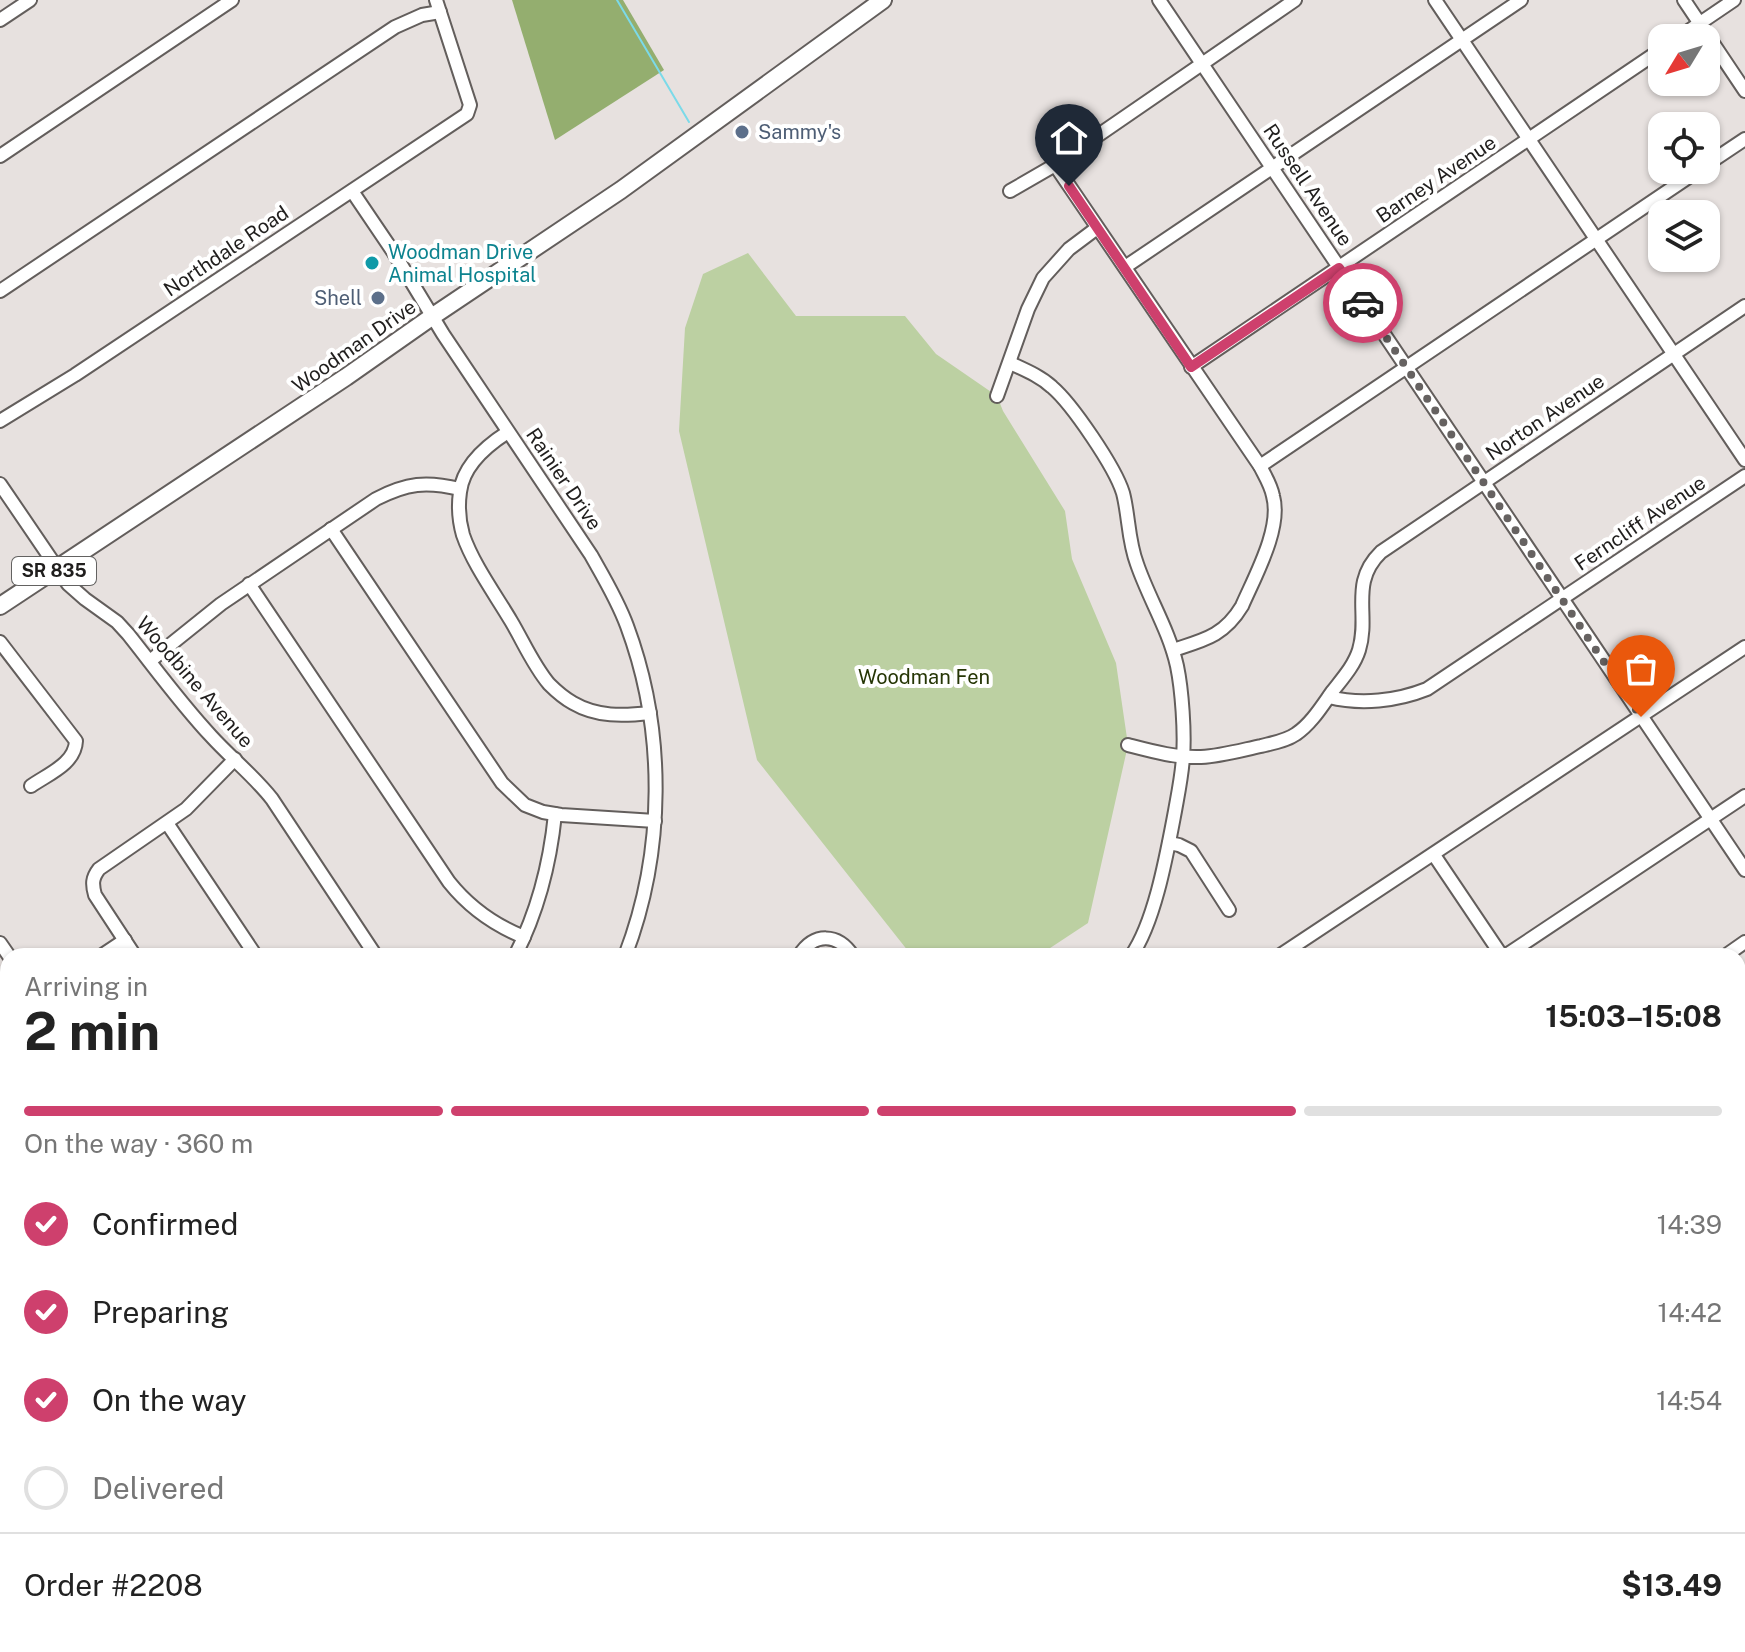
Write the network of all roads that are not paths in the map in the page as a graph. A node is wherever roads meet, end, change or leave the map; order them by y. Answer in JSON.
{"nodes":[{"id":1,"x":30,"y":0,"type":"edge"},
{"id":2,"x":207,"y":0,"type":"edge"},
{"id":3,"x":232,"y":0,"type":"edge"},
{"id":4,"x":883,"y":0,"type":"edge"},
{"id":5,"x":1159,"y":0,"type":"edge"},
{"id":6,"x":1295,"y":0,"type":"edge"},
{"id":7,"x":1435,"y":0,"type":"edge"},
{"id":8,"x":1521,"y":0,"type":"edge"},
{"id":9,"x":1684,"y":0,"type":"edge"},
{"id":10,"x":1734,"y":0,"type":"edge"},
{"id":11,"x":438,"y":6,"type":"edge"},
{"id":12,"x":215,"y":12,"type":"junction"},
{"id":13,"x":0,"y":20,"type":"edge"},
{"id":14,"x":1700,"y":23,"type":"junction"},
{"id":15,"x":1462,"y":40,"type":"junction"},
{"id":16,"x":1648,"y":59,"type":"edge"},
{"id":17,"x":1202,"y":64,"type":"junction"},
{"id":18,"x":1745,"y":91,"type":"edge"},
{"id":19,"x":1745,"y":139,"type":"edge"},
{"id":20,"x":1529,"y":140,"type":"junction"},
{"id":21,"x":0,"y":156,"type":"edge"},
{"id":22,"x":1720,"y":156,"type":"edge"},
{"id":23,"x":1055,"y":165,"type":"junction"},
{"id":24,"x":1272,"y":168,"type":"junction"},
{"id":25,"x":1679,"y":184,"type":"edge"},
{"id":26,"x":352,"y":191,"type":"junction"},
{"id":27,"x":1010,"y":191,"type":"dead end"},
{"id":28,"x":1097,"y":228,"type":"junction"},
{"id":29,"x":1597,"y":240,"type":"junction"},
{"id":30,"x":1125,"y":267,"type":"junction"},
{"id":31,"x":1339,"y":268,"type":"junction"},
{"id":32,"x":0,"y":291,"type":"edge"},
{"id":33,"x":1745,"y":306,"type":"edge"},
{"id":34,"x":433,"y":316,"type":"junction"},
{"id":35,"x":1673,"y":355,"type":"junction"},
{"id":36,"x":1010,"y":363,"type":"junction"},
{"id":37,"x":1191,"y":367,"type":"junction"},
{"id":38,"x":1406,"y":367,"type":"junction"},
{"id":39,"x":997,"y":396,"type":"dead end"},
{"id":40,"x":0,"y":421,"type":"edge"},
{"id":41,"x":508,"y":432,"type":"junction"},
{"id":42,"x":1745,"y":460,"type":"edge"},
{"id":43,"x":1260,"y":466,"type":"junction"},
{"id":44,"x":1745,"y":476,"type":"edge"},
{"id":45,"x":1484,"y":482,"type":"junction"},
{"id":46,"x":0,"y":484,"type":"edge"},
{"id":47,"x":460,"y":489,"type":"junction"},
{"id":48,"x":331,"y":529,"type":"junction"},
{"id":49,"x":58,"y":569,"type":"junction"},
{"id":50,"x":249,"y":584,"type":"junction"},
{"id":51,"x":1562,"y":599,"type":"junction"},
{"id":52,"x":0,"y":606,"type":"edge"},
{"id":53,"x":0,"y":642,"type":"edge"},
{"id":54,"x":1745,"y":647,"type":"edge"},
{"id":55,"x":1173,"y":650,"type":"junction"},
{"id":56,"x":150,"y":661,"type":"junction"},
{"id":57,"x":1329,"y":697,"type":"junction"},
{"id":58,"x":650,"y":713,"type":"junction"},
{"id":59,"x":1641,"y":717,"type":"junction"},
{"id":60,"x":1128,"y":745,"type":"dead end"},
{"id":61,"x":1183,"y":756,"type":"junction"},
{"id":62,"x":235,"y":759,"type":"junction"},
{"id":63,"x":31,"y":786,"type":"dead end"},
{"id":64,"x":1745,"y":796,"type":"edge"},
{"id":65,"x":555,"y":814,"type":"junction"},
{"id":66,"x":1710,"y":819,"type":"junction"},
{"id":67,"x":655,"y":821,"type":"junction"},
{"id":68,"x":167,"y":823,"type":"junction"},
{"id":69,"x":1169,"y":843,"type":"junction"},
{"id":70,"x":1434,"y":855,"type":"junction"},
{"id":71,"x":1745,"y":870,"type":"edge"},
{"id":72,"x":1229,"y":910,"type":"dead end"},
{"id":73,"x":524,"y":937,"type":"junction"},
{"id":74,"x":125,"y":940,"type":"junction"},
{"id":75,"x":113,"y":948,"type":"edge"},
{"id":76,"x":130,"y":948,"type":"edge"},
{"id":77,"x":251,"y":948,"type":"edge"},
{"id":78,"x":371,"y":948,"type":"edge"},
{"id":79,"x":519,"y":948,"type":"edge"},
{"id":80,"x":628,"y":948,"type":"edge"},
{"id":81,"x":805,"y":948,"type":"edge"},
{"id":82,"x":846,"y":948,"type":"edge"},
{"id":83,"x":1135,"y":948,"type":"edge"},
{"id":84,"x":1291,"y":948,"type":"edge"},
{"id":85,"x":1498,"y":948,"type":"edge"},
{"id":86,"x":1516,"y":948,"type":"edge"}],
"edges":[{"from":1,"to":13,"type":"street"},
{"from":2,"to":12,"type":"street"},
{"from":3,"to":12,"type":"street"},
{"from":4,"to":34,"type":"main road","name":"Woodman Drive","number":"SR 835"},
{"from":5,"to":17,"type":"street","name":"Russell Avenue"},
{"from":6,"to":17,"type":"street"},
{"from":7,"to":15,"type":"street"},
{"from":8,"to":15,"type":"street"},
{"from":9,"to":14,"type":"street"},
{"from":10,"to":14,"type":"street"},
{"from":11,"to":26,"type":"street","name":"Northdale Road"},
{"from":11,"to":32,"type":"street"},
{"from":12,"to":21,"type":"street"},
{"from":14,"to":18,"type":"street"},
{"from":15,"to":20,"type":"street"},
{"from":15,"to":24,"type":"street"},
{"from":16,"to":20,"type":"street","name":"Barney Avenue"},
{"from":17,"to":23,"type":"street"},
{"from":17,"to":24,"type":"street","name":"Russell Avenue"},
{"from":19,"to":22,"type":"street"},
{"from":20,"to":29,"type":"street"},
{"from":20,"to":31,"type":"street","name":"Barney Avenue"},
{"from":23,"to":27,"type":"street"},
{"from":23,"to":28,"type":"street"},
{"from":24,"to":30,"type":"street"},
{"from":24,"to":31,"type":"street","name":"Russell Avenue"},
{"from":25,"to":29,"type":"street"},
{"from":26,"to":34,"type":"street","name":"Rainier Drive"},
{"from":26,"to":40,"type":"street","name":"Northdale Road"},
{"from":28,"to":30,"type":"street"},
{"from":28,"to":36,"type":"street"},
{"from":29,"to":35,"type":"street"},
{"from":29,"to":38,"type":"street"},
{"from":30,"to":37,"type":"street"},
{"from":31,"to":37,"type":"street","name":"Barney Avenue"},
{"from":31,"to":38,"type":"street","name":"Russell Avenue"},
{"from":33,"to":35,"type":"street","name":"Norton Avenue"},
{"from":34,"to":41,"type":"street","name":"Rainier Drive"},
{"from":34,"to":49,"type":"main road","name":"Woodman Drive","number":"SR 835"},
{"from":35,"to":42,"type":"street"},
{"from":35,"to":45,"type":"street","name":"Norton Avenue"},
{"from":36,"to":39,"type":"street"},
{"from":36,"to":55,"type":"street"},
{"from":37,"to":43,"type":"street"},
{"from":38,"to":43,"type":"street"},
{"from":38,"to":45,"type":"street","name":"Russell Avenue"},
{"from":41,"to":47,"type":"street"},
{"from":41,"to":58,"type":"street","name":"Rainier Drive"},
{"from":43,"to":55,"type":"street"},
{"from":44,"to":51,"type":"street","name":"Ferncliff Avenue"},
{"from":45,"to":51,"type":"street","name":"Russell Avenue"},
{"from":45,"to":57,"type":"street","name":"Norton Avenue"},
{"from":46,"to":49,"type":"street","name":"Woodbine Avenue"},
{"from":47,"to":48,"type":"street"},
{"from":47,"to":58,"type":"street"},
{"from":48,"to":50,"type":"street"},
{"from":48,"to":65,"type":"street"},
{"from":49,"to":52,"type":"main road","name":"Woodman Drive","number":"SR 835"},
{"from":49,"to":56,"type":"street","name":"Woodbine Avenue"},
{"from":50,"to":56,"type":"street"},
{"from":50,"to":73,"type":"street"},
{"from":51,"to":57,"type":"street","name":"Ferncliff Avenue"},
{"from":51,"to":59,"type":"street","name":"Russell Avenue"},
{"from":53,"to":63,"type":"street"},
{"from":54,"to":59,"type":"street"},
{"from":55,"to":61,"type":"street"},
{"from":56,"to":62,"type":"street","name":"Woodbine Avenue"},
{"from":57,"to":61,"type":"street"},
{"from":58,"to":67,"type":"street","name":"Rainier Drive"},
{"from":59,"to":66,"type":"street","name":"Russell Avenue"},
{"from":59,"to":70,"type":"street"},
{"from":60,"to":61,"type":"street"},
{"from":61,"to":69,"type":"street"},
{"from":62,"to":68,"type":"street"},
{"from":62,"to":78,"type":"street","name":"Woodbine Avenue"},
{"from":64,"to":66,"type":"street"},
{"from":65,"to":67,"type":"street"},
{"from":65,"to":73,"type":"street"},
{"from":66,"to":71,"type":"street","name":"Russell Avenue"},
{"from":66,"to":86,"type":"street"},
{"from":67,"to":80,"type":"street","name":"Rainier Drive"},
{"from":68,"to":74,"type":"street"},
{"from":68,"to":77,"type":"street"},
{"from":69,"to":72,"type":"street"},
{"from":69,"to":83,"type":"street"},
{"from":70,"to":84,"type":"street"},
{"from":70,"to":85,"type":"street"},
{"from":73,"to":79,"type":"street"},
{"from":74,"to":75,"type":"street"},
{"from":74,"to":76,"type":"street"},
{"from":81,"to":82,"type":"street"}]}
